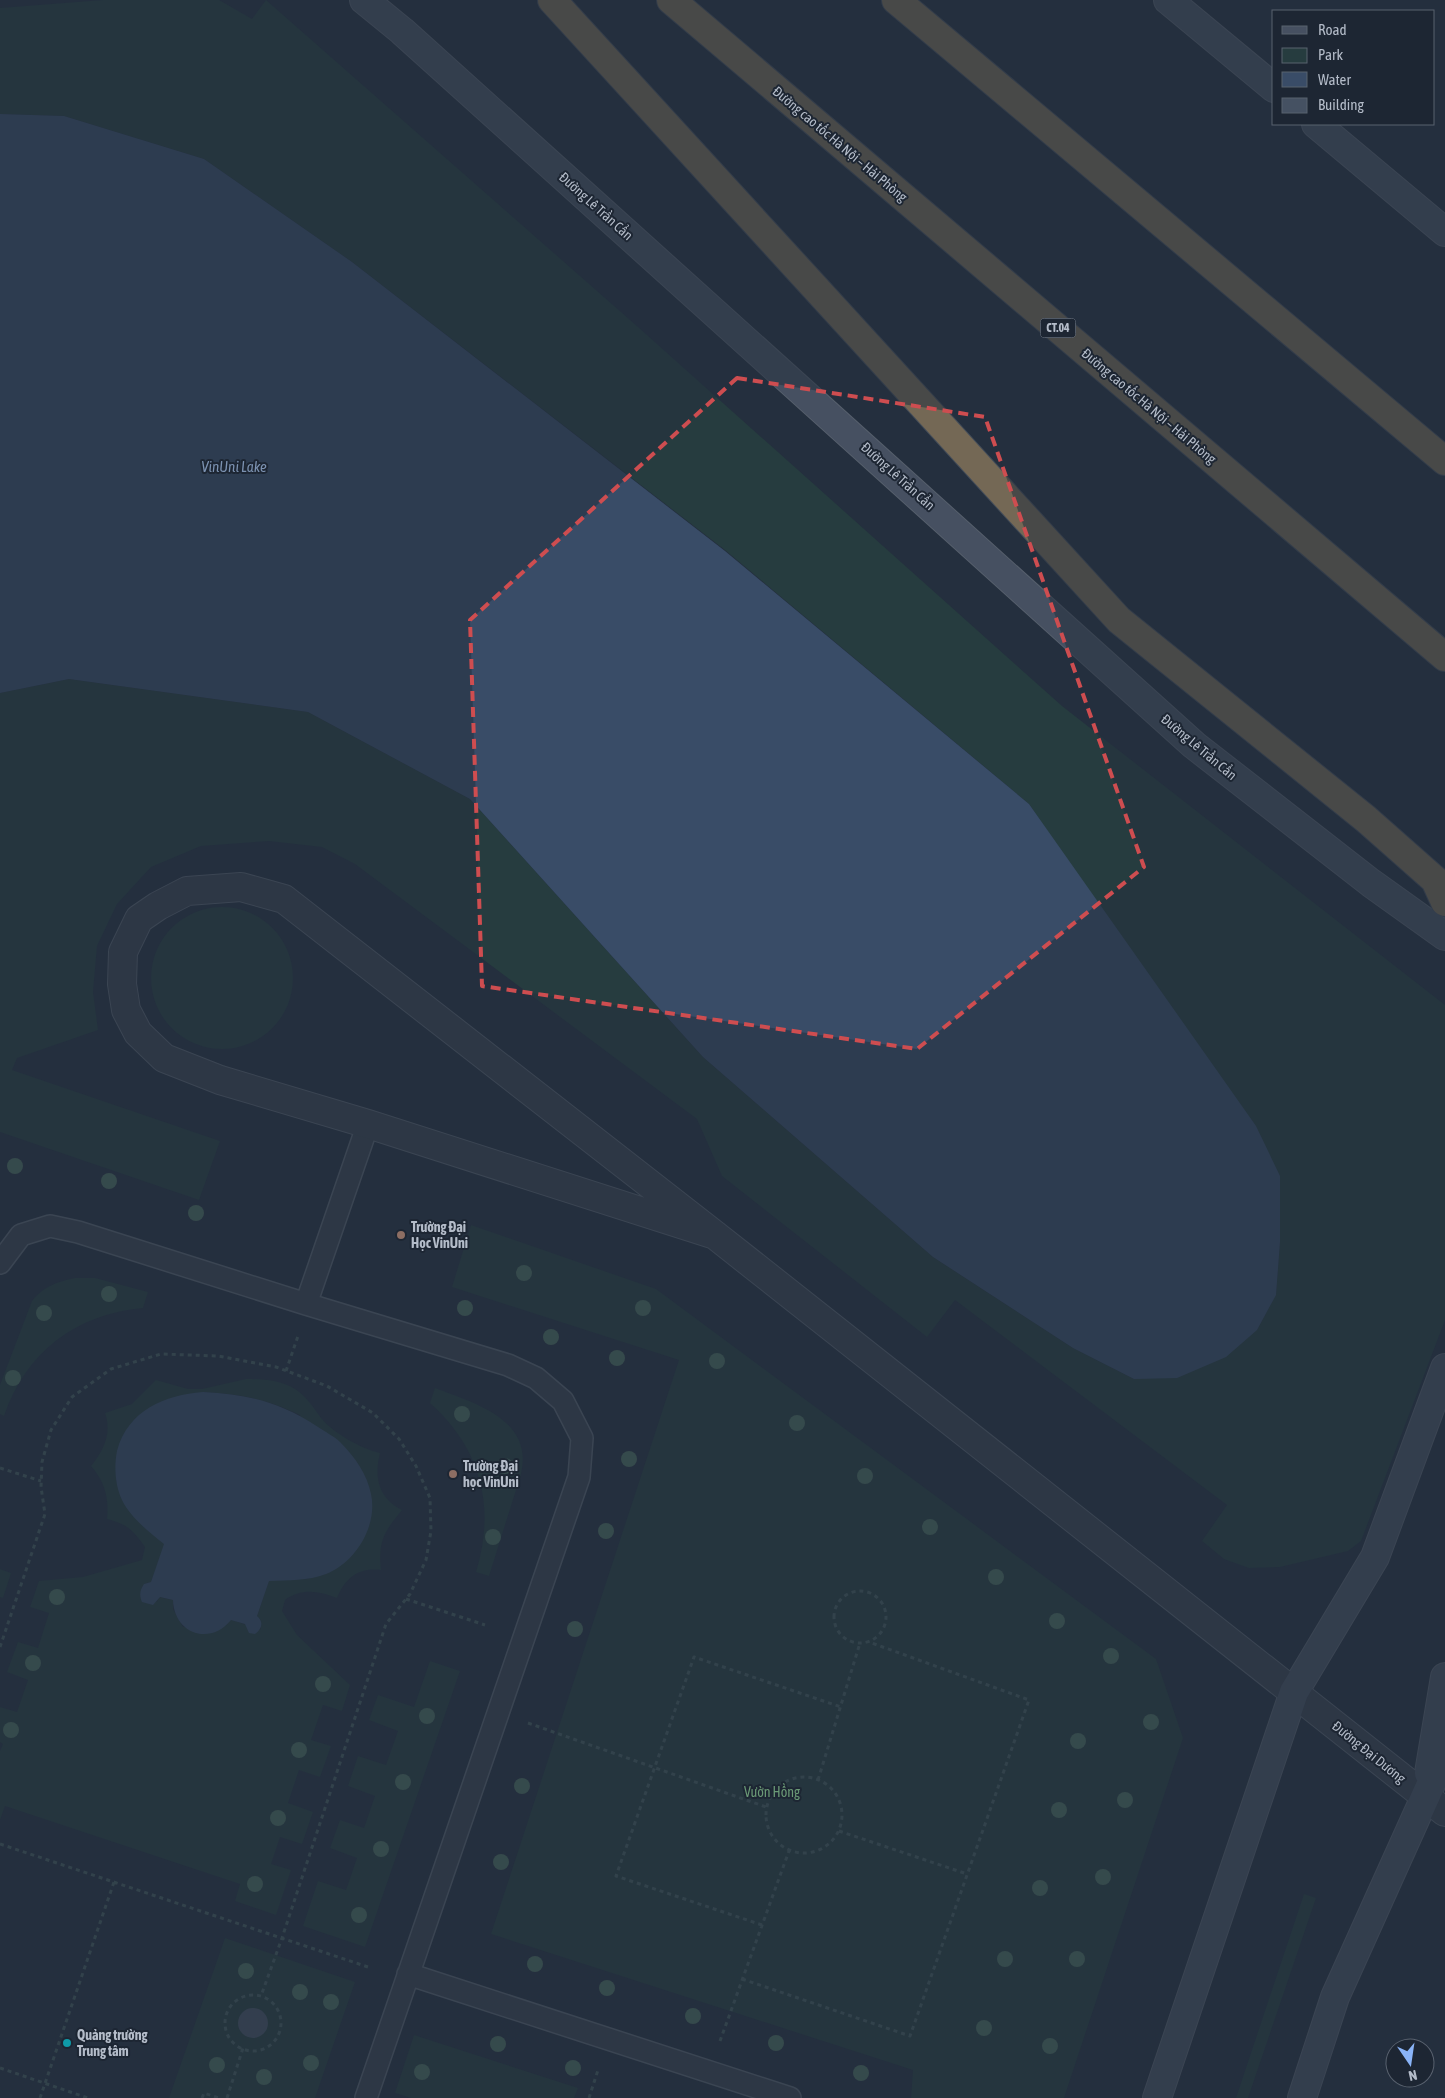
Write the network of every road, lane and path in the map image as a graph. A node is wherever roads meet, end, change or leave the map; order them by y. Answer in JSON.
{"nodes":[{"id":1,"x":364,"y":0,"type":"edge"},
{"id":2,"x":398,"y":0,"type":"edge"},
{"id":3,"x":552,"y":0,"type":"edge"},
{"id":4,"x":670,"y":0,"type":"edge"},
{"id":5,"x":896,"y":0,"type":"edge"},
{"id":6,"x":1168,"y":0,"type":"edge"},
{"id":7,"x":402,"y":31,"type":"junction"},
{"id":8,"x":1272,"y":86,"type":"edge"},
{"id":9,"x":1317,"y":125,"type":"edge"},
{"id":10,"x":1445,"y":232,"type":"edge"},
{"id":11,"x":1445,"y":461,"type":"edge"},
{"id":12,"x":1445,"y":657,"type":"edge"},
{"id":13,"x":1442,"y":889,"type":"edge"},
{"id":14,"x":1445,"y":936,"type":"edge"},
{"id":15,"x":368,"y":1124,"type":"junction"},
{"id":16,"x":715,"y":1235,"type":"junction"},
{"id":17,"x":0,"y":1263,"type":"edge"},
{"id":18,"x":306,"y":1304,"type":"junction"},
{"id":19,"x":299,"y":1335,"type":"dead end"},
{"id":20,"x":1445,"y":1368,"type":"edge"},
{"id":21,"x":286,"y":1371,"type":"junction"},
{"id":22,"x":0,"y":1468,"type":"edge"},
{"id":23,"x":41,"y":1481,"type":"junction"},
{"id":24,"x":406,"y":1600,"type":"junction"},
{"id":25,"x":485,"y":1625,"type":"dead end"},
{"id":26,"x":869,"y":1642,"type":"junction"},
{"id":27,"x":860,"y":1643,"type":"junction"},
{"id":28,"x":0,"y":1647,"type":"edge"},
{"id":29,"x":1445,"y":1677,"type":"edge"},
{"id":30,"x":1294,"y":1692,"type":"junction"},
{"id":31,"x":841,"y":1707,"type":"junction"},
{"id":32,"x":498,"y":1712,"type":"junction"},
{"id":33,"x":1445,"y":1753,"type":"edge"},
{"id":34,"x":654,"y":1768,"type":"junction"},
{"id":35,"x":818,"y":1780,"type":"junction"},
{"id":36,"x":1435,"y":1804,"type":"edge"},
{"id":37,"x":766,"y":1807,"type":"junction"},
{"id":38,"x":839,"y":1830,"type":"junction"},
{"id":39,"x":0,"y":1844,"type":"edge"},
{"id":40,"x":789,"y":1851,"type":"junction"},
{"id":41,"x":967,"y":1874,"type":"junction"},
{"id":42,"x":114,"y":1882,"type":"junction"},
{"id":43,"x":762,"y":1925,"type":"junction"},
{"id":44,"x":282,"y":1938,"type":"junction"},
{"id":45,"x":371,"y":1968,"type":"dead end"},
{"id":46,"x":408,"y":1974,"type":"junction"},
{"id":47,"x":742,"y":1979,"type":"junction"},
{"id":48,"x":261,"y":1996,"type":"junction"},
{"id":49,"x":243,"y":2048,"type":"junction"},
{"id":50,"x":0,"y":2068,"type":"edge"},
{"id":51,"x":710,"y":2072,"type":"junction"},
{"id":52,"x":45,"y":2084,"type":"junction"},
{"id":53,"x":40,"y":2098,"type":"edge"},
{"id":54,"x":88,"y":2098,"type":"edge"},
{"id":55,"x":202,"y":2098,"type":"edge"},
{"id":56,"x":219,"y":2098,"type":"edge"},
{"id":57,"x":227,"y":2098,"type":"edge"},
{"id":58,"x":366,"y":2098,"type":"edge"},
{"id":59,"x":790,"y":2098,"type":"edge"},
{"id":60,"x":1157,"y":2098,"type":"edge"},
{"id":61,"x":1302,"y":2098,"type":"edge"}],
"edges":[{"from":1,"to":7,"type":"main road","name":"Đường Lê Trần Cẩn"},
{"from":2,"to":7,"type":"main road"},
{"from":3,"to":13,"type":"highway"},
{"from":4,"to":12,"type":"highway","name":"Đường cao tốc Hà Nội – Hải Phòng","number":"CT.04"},
{"from":5,"to":11,"type":"highway"},
{"from":6,"to":8,"type":"main road"},
{"from":7,"to":14,"type":"main road","name":"Đường Lê Trần Cẩn"},
{"from":9,"to":10,"type":"main road"},
{"from":15,"to":16,"type":"street","name":"Đường Đại Dương"},
{"from":15,"to":16,"type":"street","name":"Đường Đại Dương"},
{"from":15,"to":18,"type":"lane"},
{"from":16,"to":30,"type":"street","name":"Đường Đại Dương"},
{"from":17,"to":18,"type":"lane"},
{"from":18,"to":32,"type":"lane"},
{"from":19,"to":21,"type":"path"},
{"from":20,"to":30,"type":"main road"},
{"from":21,"to":23,"type":"path"},
{"from":21,"to":24,"type":"path"},
{"from":22,"to":23,"type":"path"},
{"from":23,"to":28,"type":"path"},
{"from":24,"to":25,"type":"path"},
{"from":24,"to":44,"type":"path"},
{"from":26,"to":27,"type":"path"},
{"from":26,"to":27,"type":"path"},
{"from":26,"to":41,"type":"path"},
{"from":27,"to":31,"type":"path"},
{"from":29,"to":36,"type":"main road"},
{"from":30,"to":36,"type":"street","name":"Đường Đại Dương"},
{"from":30,"to":60,"type":"main road"},
{"from":31,"to":34,"type":"path"},
{"from":31,"to":35,"type":"path"},
{"from":32,"to":34,"type":"path"},
{"from":32,"to":46,"type":"lane"},
{"from":33,"to":36,"type":"main road"},
{"from":34,"to":37,"type":"path"},
{"from":34,"to":43,"type":"path"},
{"from":35,"to":37,"type":"path"},
{"from":35,"to":38,"type":"path"},
{"from":36,"to":61,"type":"main road"},
{"from":37,"to":40,"type":"path"},
{"from":38,"to":40,"type":"path"},
{"from":38,"to":41,"type":"path"},
{"from":39,"to":42,"type":"path"},
{"from":40,"to":43,"type":"path"},
{"from":41,"to":47,"type":"path"},
{"from":42,"to":44,"type":"path"},
{"from":42,"to":52,"type":"path"},
{"from":43,"to":47,"type":"path"},
{"from":44,"to":45,"type":"path"},
{"from":44,"to":48,"type":"path"},
{"from":46,"to":51,"type":"lane"},
{"from":46,"to":58,"type":"lane"},
{"from":47,"to":51,"type":"path"},
{"from":48,"to":49,"type":"path"},
{"from":48,"to":49,"type":"path"},
{"from":49,"to":57,"type":"path"},
{"from":50,"to":52,"type":"path"},
{"from":51,"to":59,"type":"lane"},
{"from":52,"to":53,"type":"path"},
{"from":52,"to":54,"type":"path"},
{"from":55,"to":56,"type":"path"}]}
